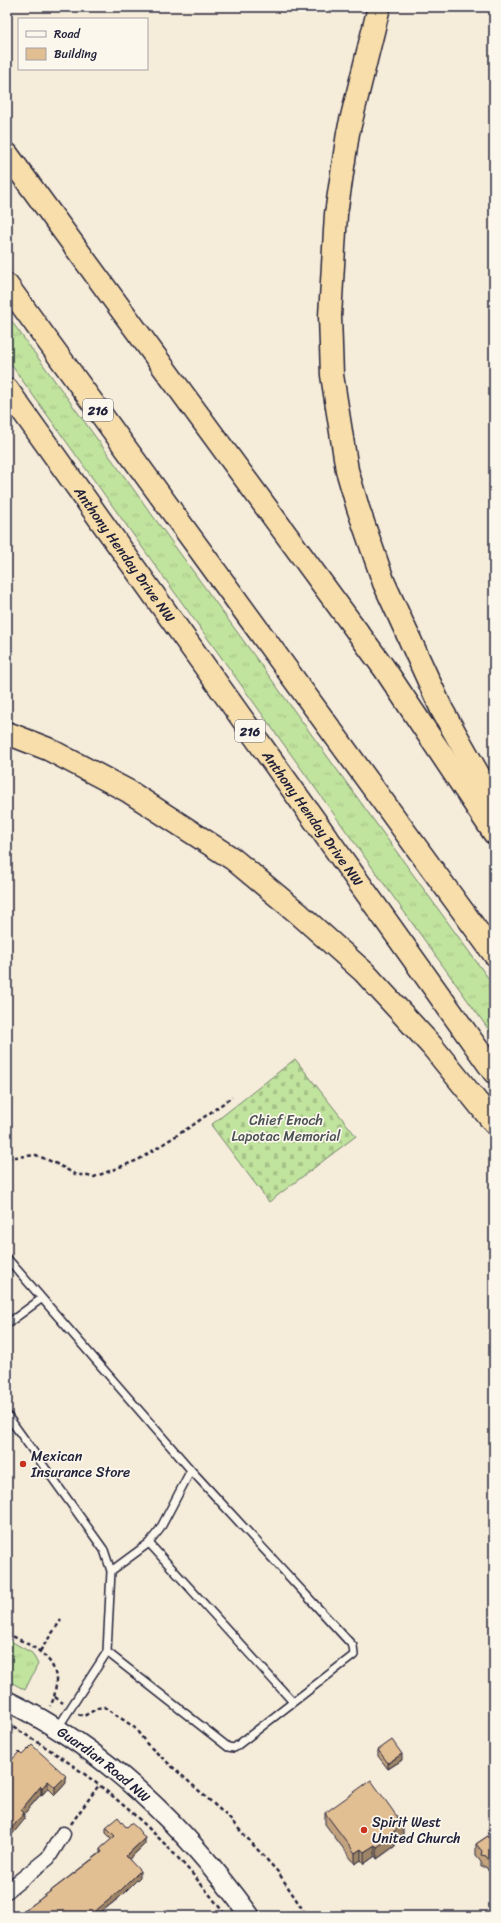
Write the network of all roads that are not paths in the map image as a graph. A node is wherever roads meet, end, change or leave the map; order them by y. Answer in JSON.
{"nodes":[{"id":1,"x":379,"y":7,"type":"edge"},
{"id":2,"x":7,"y":154,"type":"edge"},
{"id":3,"x":7,"y":285,"type":"edge"},
{"id":4,"x":7,"y":390,"type":"edge"},
{"id":5,"x":7,"y":733,"type":"edge"},
{"id":6,"x":494,"y":802,"type":"edge"},
{"id":7,"x":494,"y":833,"type":"edge"},
{"id":8,"x":494,"y":954,"type":"edge"},
{"id":9,"x":494,"y":1072,"type":"edge"},
{"id":10,"x":494,"y":1123,"type":"edge"},
{"id":11,"x":7,"y":1258,"type":"edge"},
{"id":12,"x":41,"y":1299,"type":"junction"},
{"id":13,"x":7,"y":1324,"type":"edge"},
{"id":14,"x":7,"y":1415,"type":"edge"},
{"id":15,"x":191,"y":1470,"type":"junction"},
{"id":16,"x":149,"y":1543,"type":"junction"},
{"id":17,"x":111,"y":1571,"type":"junction"},
{"id":18,"x":107,"y":1652,"type":"junction"},
{"id":19,"x":7,"y":1701,"type":"edge"},
{"id":20,"x":293,"y":1702,"type":"junction"},
{"id":21,"x":49,"y":1725,"type":"junction"},
{"id":22,"x":63,"y":1834,"type":"road end"},
{"id":23,"x":7,"y":1890,"type":"edge"},
{"id":24,"x":250,"y":1916,"type":"edge"}],
"edges":[{"from":1,"to":6,"type":"highway"},
{"from":2,"to":7,"type":"highway"},
{"from":3,"to":8,"type":"highway","number":"216"},
{"from":4,"to":9,"type":"highway","name":"Anthony Henday Drive NW","number":"216"},
{"from":5,"to":10,"type":"highway"},
{"from":11,"to":12,"type":"lane"},
{"from":12,"to":13,"type":"lane"},
{"from":12,"to":15,"type":"lane"},
{"from":14,"to":17,"type":"lane"},
{"from":15,"to":16,"type":"lane"},
{"from":15,"to":20,"type":"lane"},
{"from":16,"to":17,"type":"lane"},
{"from":16,"to":20,"type":"lane"},
{"from":17,"to":18,"type":"lane"},
{"from":18,"to":20,"type":"lane"},
{"from":18,"to":21,"type":"lane"},
{"from":19,"to":21,"type":"main road","name":"Guardian Road NW"},
{"from":21,"to":24,"type":"main road","name":"Guardian Road NW"},
{"from":22,"to":23,"type":"street"}]}
